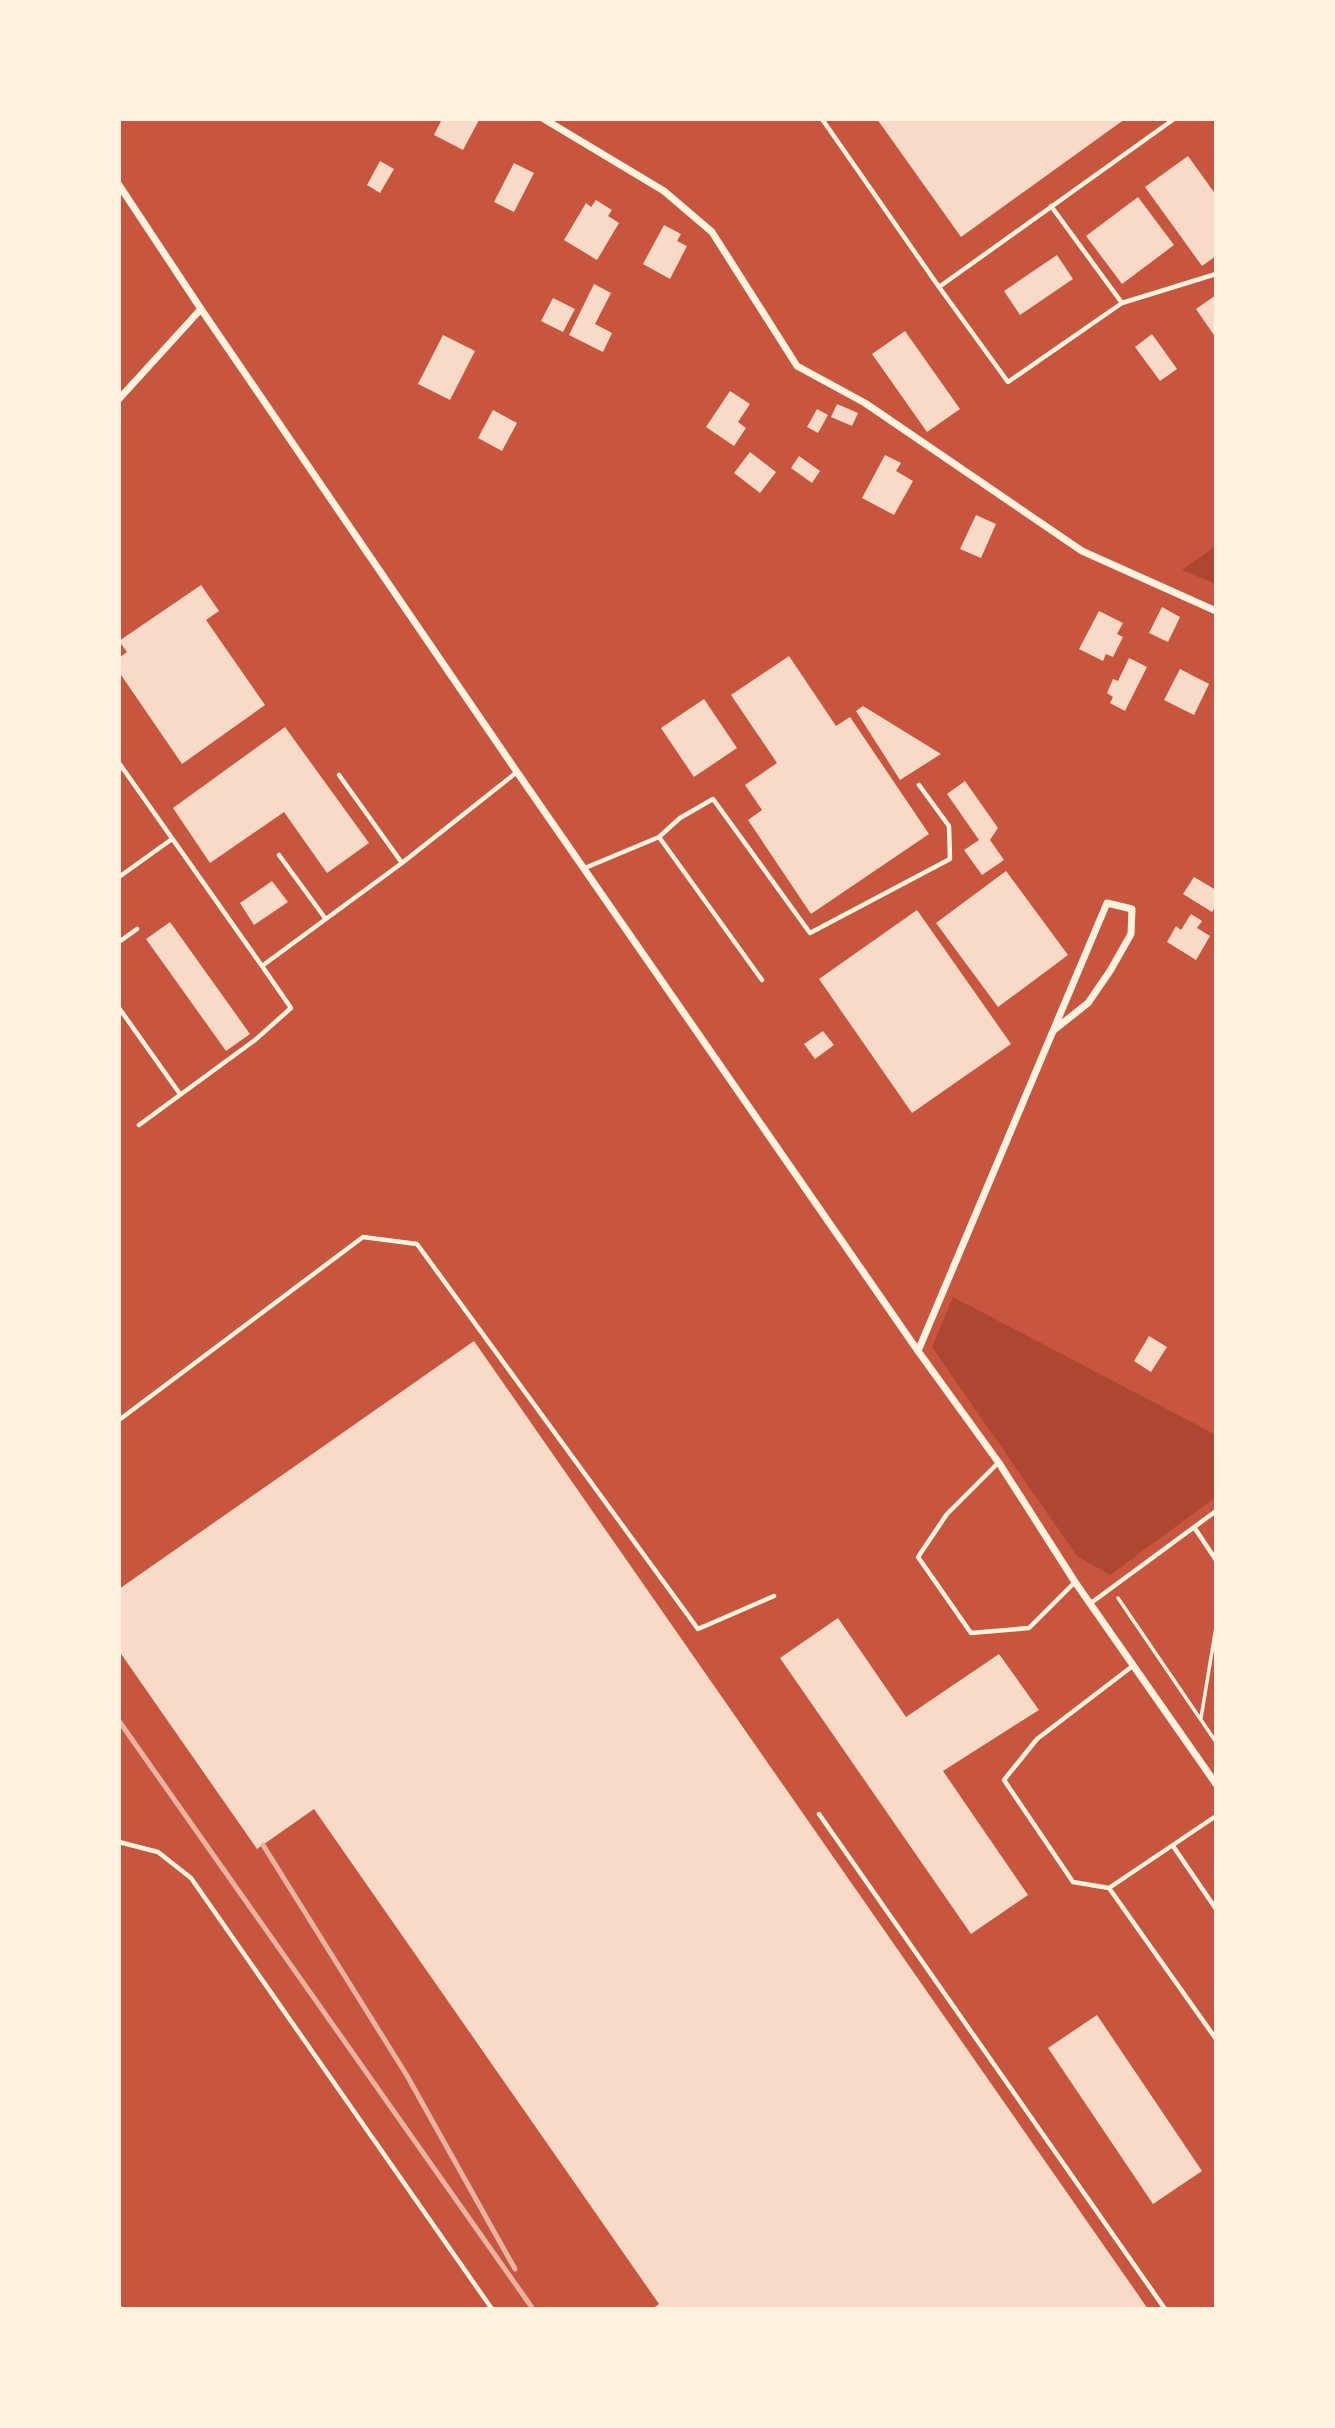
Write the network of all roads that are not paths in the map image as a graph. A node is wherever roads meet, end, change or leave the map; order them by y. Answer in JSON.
{"nodes":[{"id":1,"x":544,"y":119,"type":"edge"},
{"id":2,"x":822,"y":119,"type":"edge"},
{"id":3,"x":1174,"y":119,"type":"edge"},
{"id":4,"x":119,"y":185,"type":"edge"},
{"id":5,"x":1051,"y":206,"type":"junction"},
{"id":6,"x":1216,"y":274,"type":"edge"},
{"id":7,"x":939,"y":287,"type":"junction"},
{"id":8,"x":1122,"y":303,"type":"junction"},
{"id":9,"x":201,"y":309,"type":"junction"},
{"id":10,"x":119,"y":399,"type":"edge"},
{"id":11,"x":1216,"y":611,"type":"edge"},
{"id":12,"x":119,"y":763,"type":"edge"},
{"id":13,"x":516,"y":772,"type":"junction"},
{"id":14,"x":339,"y":775,"type":"dead end"},
{"id":15,"x":919,"y":785,"type":"dead end"},
{"id":16,"x":659,"y":837,"type":"junction"},
{"id":17,"x":172,"y":839,"type":"junction"},
{"id":18,"x":279,"y":855,"type":"dead end"},
{"id":19,"x":402,"y":863,"type":"junction"},
{"id":20,"x":585,"y":868,"type":"junction"},
{"id":21,"x":119,"y":877,"type":"edge"},
{"id":22,"x":325,"y":918,"type":"junction"},
{"id":23,"x":137,"y":929,"type":"dead end"},
{"id":24,"x":119,"y":942,"type":"edge"},
{"id":25,"x":262,"y":966,"type":"junction"},
{"id":26,"x":762,"y":980,"type":"dead end"},
{"id":27,"x":119,"y":1007,"type":"edge"},
{"id":28,"x":1054,"y":1030,"type":"junction"},
{"id":29,"x":180,"y":1094,"type":"junction"},
{"id":30,"x":139,"y":1125,"type":"dead end"},
{"id":31,"x":918,"y":1351,"type":"junction"},
{"id":32,"x":119,"y":1420,"type":"edge"},
{"id":33,"x":999,"y":1463,"type":"junction"},
{"id":34,"x":1216,"y":1511,"type":"edge"},
{"id":35,"x":1194,"y":1527,"type":"junction"},
{"id":36,"x":1216,"y":1560,"type":"edge"},
{"id":37,"x":1075,"y":1583,"type":"junction"},
{"id":38,"x":774,"y":1596,"type":"dead end"},
{"id":39,"x":1091,"y":1603,"type":"junction"},
{"id":40,"x":1134,"y":1665,"type":"junction"},
{"id":41,"x":1216,"y":1784,"type":"edge"},
{"id":42,"x":819,"y":1814,"type":"dead end"},
{"id":43,"x":1216,"y":1816,"type":"edge"},
{"id":44,"x":119,"y":1842,"type":"edge"},
{"id":45,"x":1172,"y":1846,"type":"junction"},
{"id":46,"x":1109,"y":1888,"type":"junction"},
{"id":47,"x":1216,"y":1909,"type":"edge"},
{"id":48,"x":1216,"y":2039,"type":"edge"},
{"id":49,"x":492,"y":2309,"type":"edge"},
{"id":50,"x":1165,"y":2309,"type":"edge"}],
"edges":[{"from":1,"to":11,"type":"street"},
{"from":2,"to":7,"type":"lane"},
{"from":3,"to":5,"type":"lane"},
{"from":4,"to":9,"type":"street"},
{"from":5,"to":7,"type":"lane"},
{"from":5,"to":8,"type":"lane"},
{"from":6,"to":8,"type":"lane"},
{"from":7,"to":8,"type":"lane"},
{"from":9,"to":10,"type":"street"},
{"from":9,"to":13,"type":"street"},
{"from":12,"to":17,"type":"lane"},
{"from":13,"to":19,"type":"lane"},
{"from":13,"to":20,"type":"street"},
{"from":14,"to":19,"type":"lane"},
{"from":15,"to":16,"type":"lane"},
{"from":16,"to":20,"type":"lane"},
{"from":16,"to":26,"type":"lane"},
{"from":17,"to":21,"type":"lane"},
{"from":17,"to":25,"type":"lane"},
{"from":18,"to":22,"type":"lane"},
{"from":19,"to":22,"type":"lane"},
{"from":20,"to":31,"type":"street"},
{"from":22,"to":25,"type":"lane"},
{"from":23,"to":24,"type":"lane"},
{"from":25,"to":29,"type":"lane"},
{"from":27,"to":29,"type":"lane"},
{"from":28,"to":28,"type":"street"},
{"from":28,"to":31,"type":"street"},
{"from":29,"to":30,"type":"lane"},
{"from":31,"to":33,"type":"street"},
{"from":32,"to":38,"type":"lane"},
{"from":33,"to":37,"type":"street"},
{"from":33,"to":37,"type":"lane"},
{"from":34,"to":35,"type":"lane"},
{"from":35,"to":36,"type":"lane"},
{"from":35,"to":39,"type":"lane"},
{"from":37,"to":39,"type":"street"},
{"from":39,"to":40,"type":"street"},
{"from":40,"to":41,"type":"street"},
{"from":40,"to":46,"type":"lane"},
{"from":42,"to":50,"type":"lane"},
{"from":43,"to":45,"type":"lane"},
{"from":44,"to":49,"type":"lane"},
{"from":45,"to":46,"type":"lane"},
{"from":45,"to":47,"type":"lane"},
{"from":46,"to":48,"type":"lane"}]}
